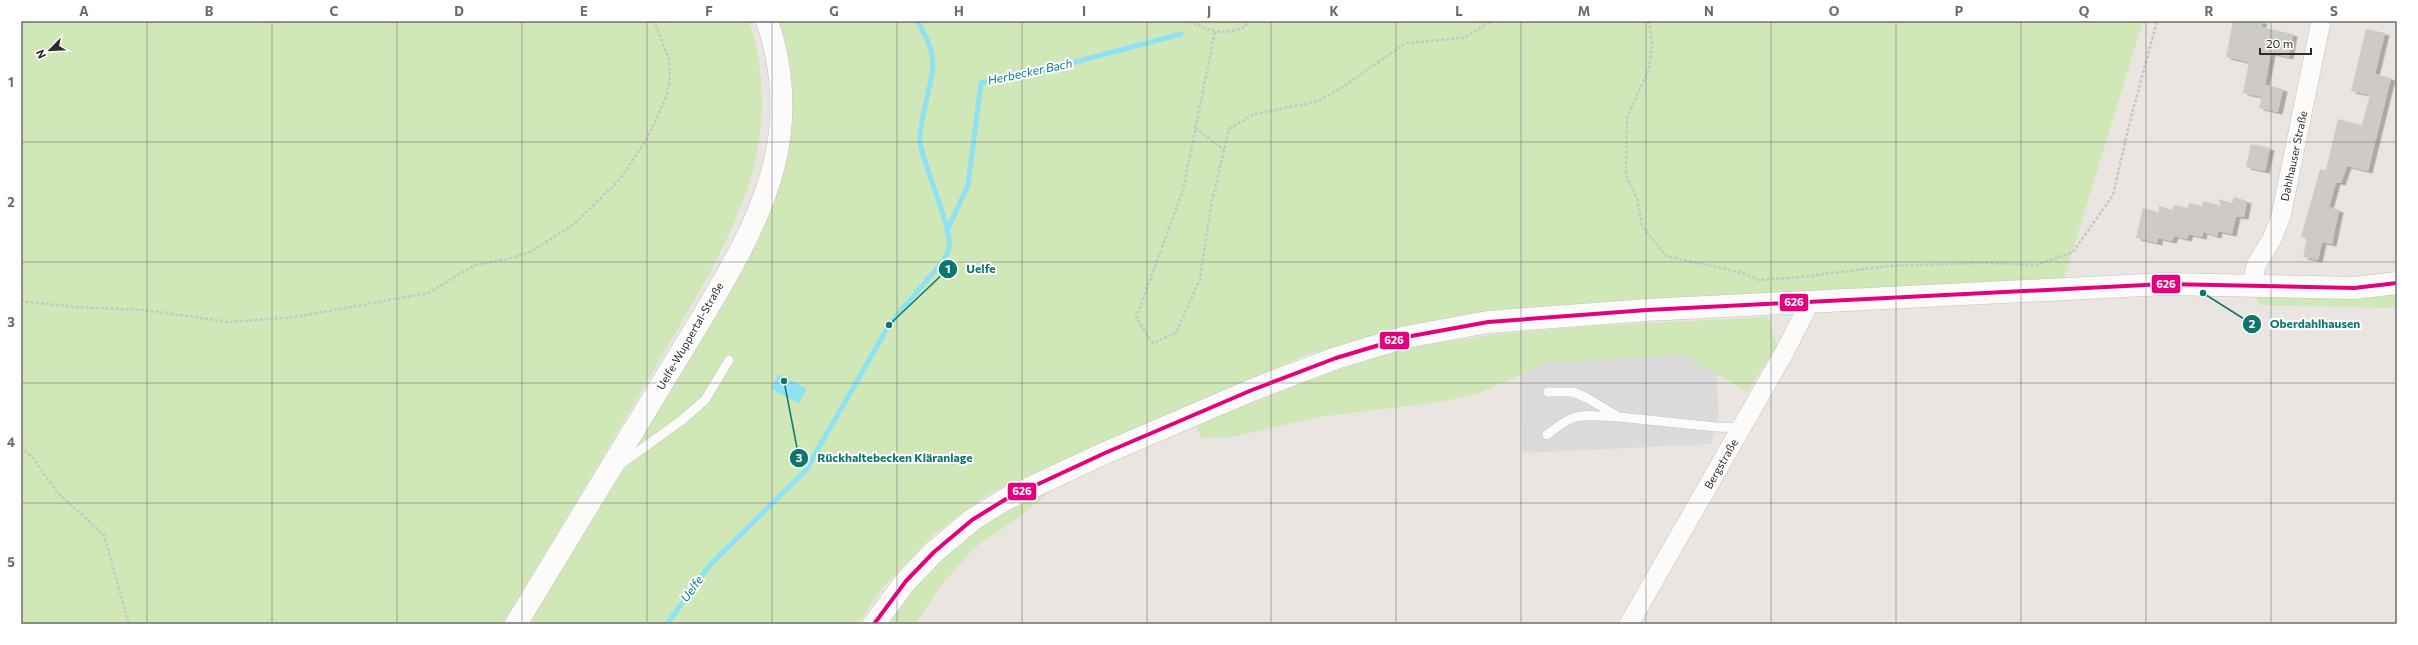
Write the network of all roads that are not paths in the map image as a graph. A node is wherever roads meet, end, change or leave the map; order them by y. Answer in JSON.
{"nodes":[{"id":1,"x":767,"y":21,"type":"edge"},
{"id":2,"x":2322,"y":21,"type":"edge"},
{"id":3,"x":2397,"y":283,"type":"edge"},
{"id":4,"x":2252,"y":285,"type":"junction"},
{"id":5,"x":1806,"y":302,"type":"junction"},
{"id":6,"x":729,"y":360,"type":"dead end"},
{"id":7,"x":1548,"y":392,"type":"dead end"},
{"id":8,"x":1618,"y":417,"type":"junction"},
{"id":9,"x":1741,"y":428,"type":"junction"},
{"id":10,"x":1547,"y":434,"type":"dead end"},
{"id":11,"x":607,"y":474,"type":"junction"},
{"id":12,"x":516,"y":624,"type":"edge"},
{"id":13,"x":874,"y":624,"type":"edge"},
{"id":14,"x":1629,"y":624,"type":"edge"}],
"edges":[{"from":1,"to":11,"type":"main road","name":"Uelfe-Wuppertal-Straße"},
{"from":2,"to":4,"type":"street","name":"Dahlhauser Straße"},
{"from":3,"to":4,"type":"main road"},
{"from":4,"to":5,"type":"main road"},
{"from":5,"to":9,"type":"street","name":"Bergstraße"},
{"from":5,"to":13,"type":"main road"},
{"from":6,"to":11,"type":"lane"},
{"from":7,"to":8,"type":"lane"},
{"from":8,"to":9,"type":"lane"},
{"from":8,"to":10,"type":"lane"},
{"from":9,"to":14,"type":"street","name":"Bergstraße"},
{"from":11,"to":12,"type":"main road","name":"Uelfe-Wuppertal-Straße"}]}
